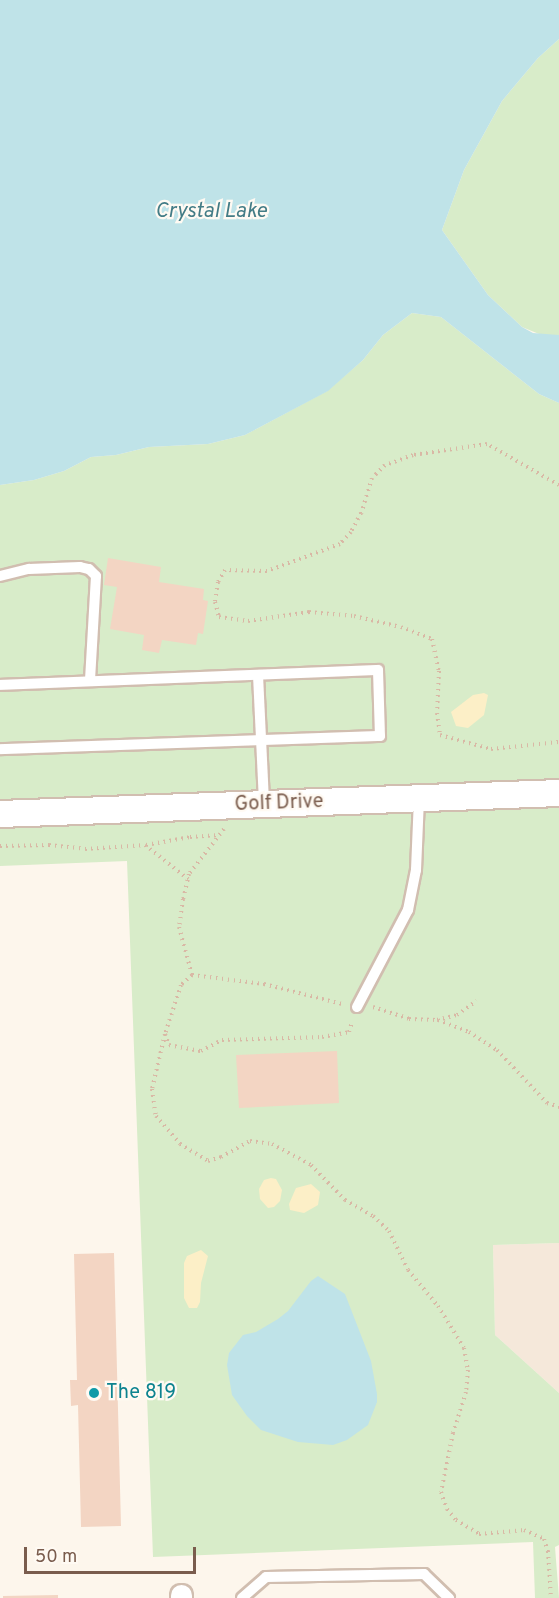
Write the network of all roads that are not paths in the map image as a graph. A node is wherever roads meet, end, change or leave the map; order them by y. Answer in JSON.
{"nodes":[{"id":1,"x":0,"y":576,"type":"edge"},
{"id":2,"x":258,"y":675,"type":"junction"},
{"id":3,"x":90,"y":681,"type":"junction"},
{"id":4,"x":0,"y":685,"type":"edge"},
{"id":5,"x":261,"y":740,"type":"junction"},
{"id":6,"x":0,"y":749,"type":"edge"},
{"id":7,"x":559,"y":793,"type":"edge"},
{"id":8,"x":419,"y":799,"type":"junction"},
{"id":9,"x":254,"y":805,"type":"junction"},
{"id":10,"x":0,"y":814,"type":"edge"},
{"id":11,"x":357,"y":1007,"type":"road end"},
{"id":12,"x":242,"y":1598,"type":"edge"},
{"id":13,"x":449,"y":1598,"type":"edge"}],
"edges":[{"from":1,"to":3,"type":"lane"},
{"from":2,"to":3,"type":"lane"},
{"from":2,"to":5,"type":"lane"},
{"from":2,"to":5,"type":"lane"},
{"from":3,"to":4,"type":"lane"},
{"from":5,"to":6,"type":"lane"},
{"from":5,"to":9,"type":"lane"},
{"from":7,"to":8,"type":"street","name":"Golf Drive"},
{"from":8,"to":9,"type":"street","name":"Golf Drive"},
{"from":8,"to":11,"type":"lane"},
{"from":9,"to":10,"type":"street","name":"Golf Drive"},
{"from":12,"to":13,"type":"lane"}]}
